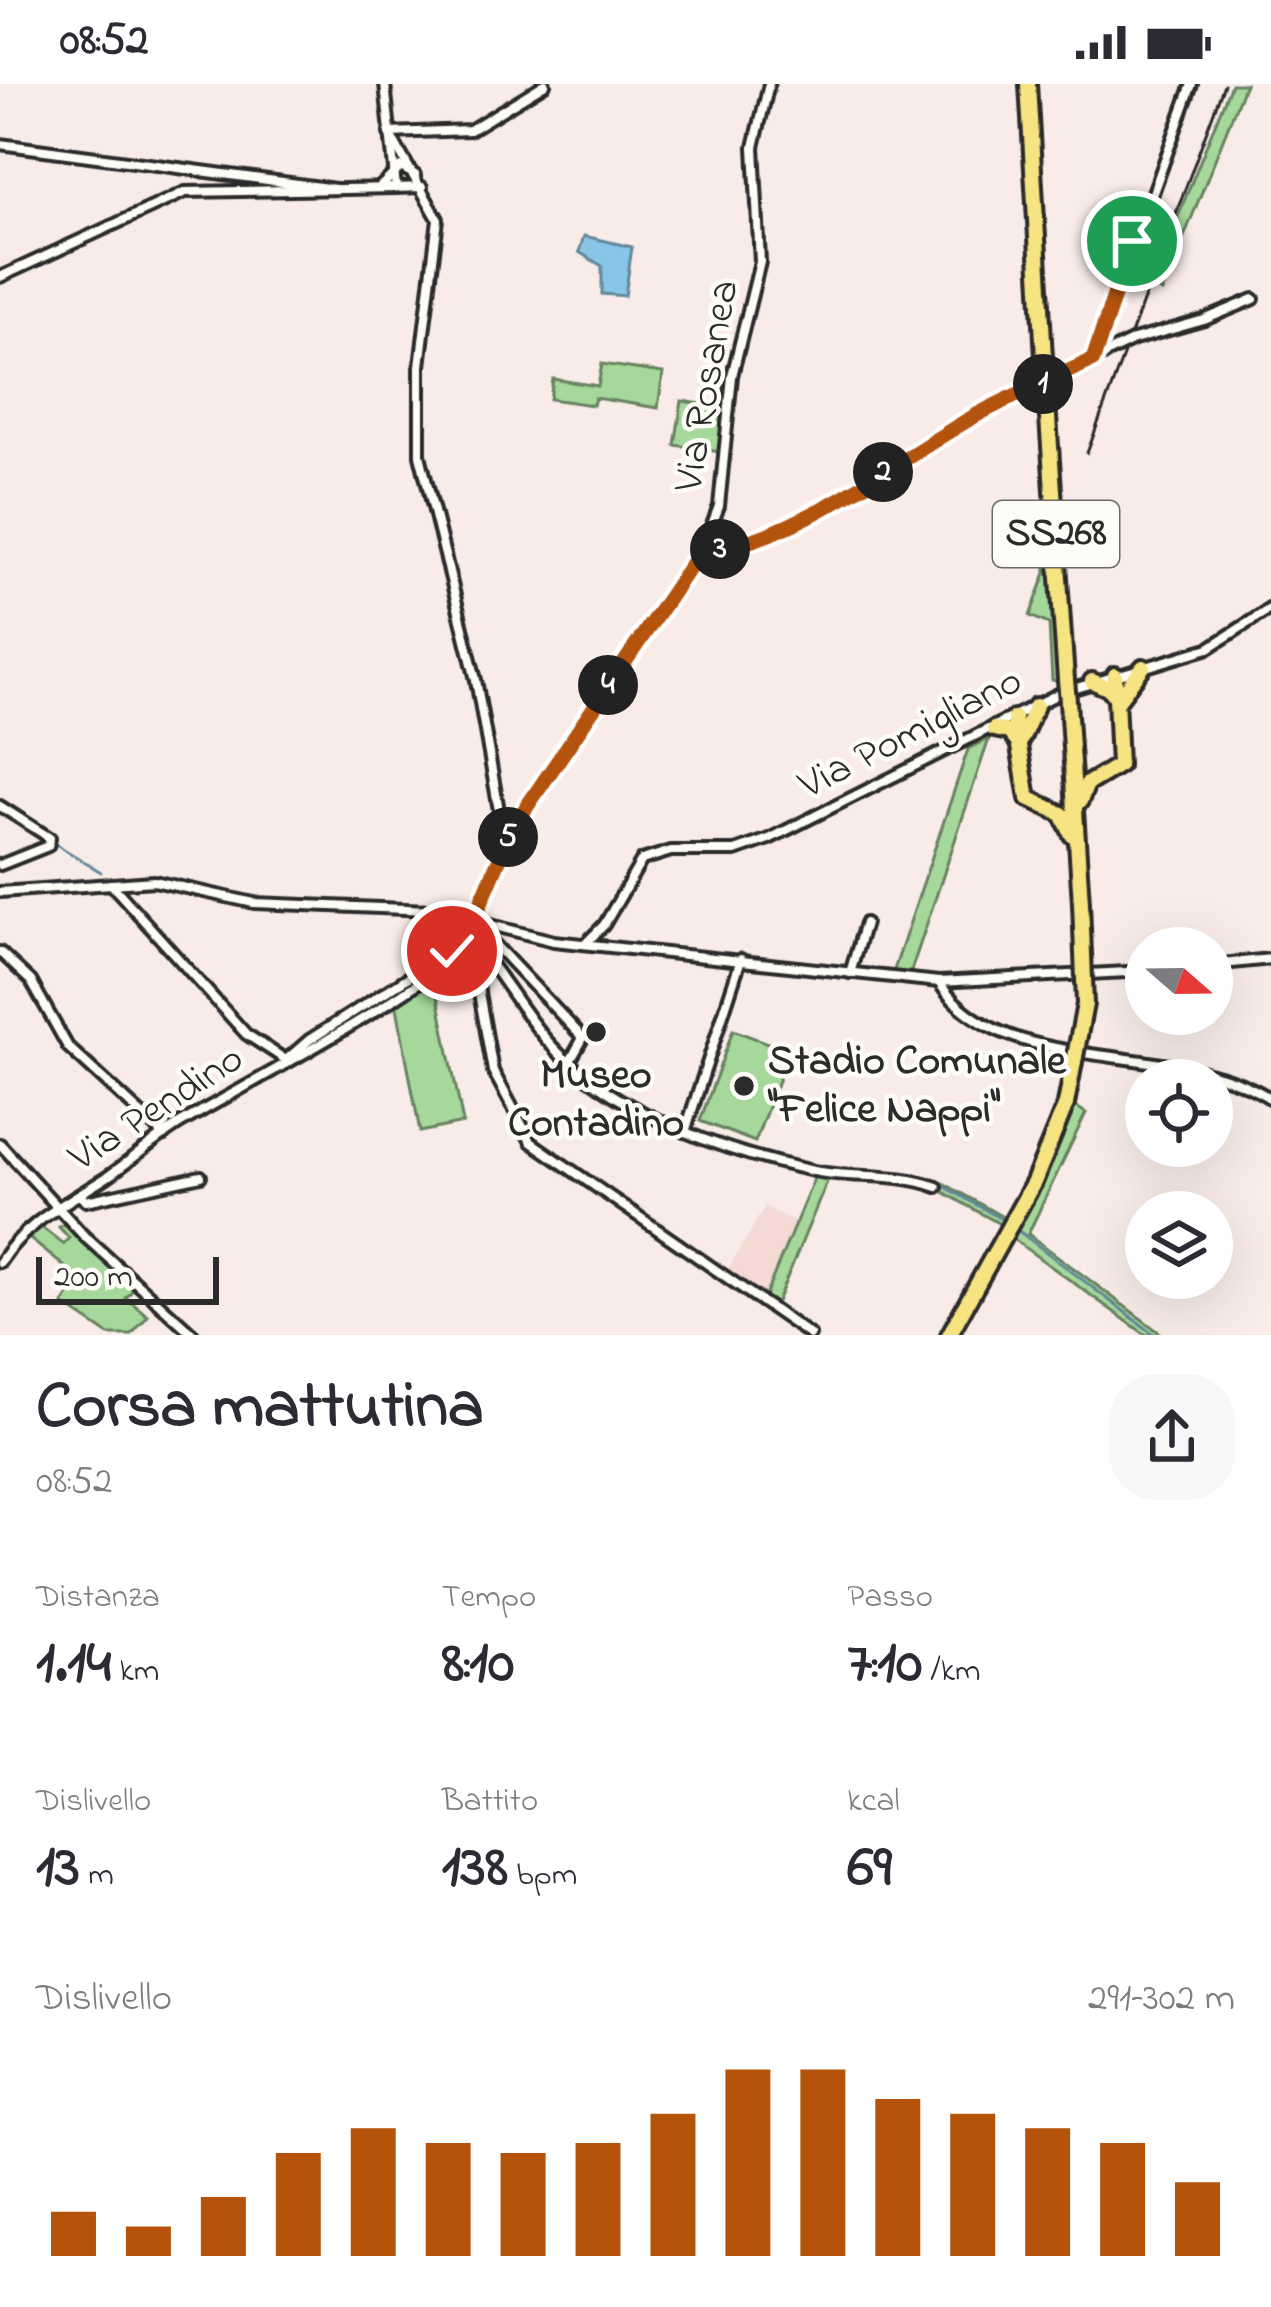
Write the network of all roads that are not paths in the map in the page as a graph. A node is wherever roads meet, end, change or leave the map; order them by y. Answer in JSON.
{"nodes":[{"id":1,"x":385,"y":84,"type":"edge"},
{"id":2,"x":545,"y":84,"type":"edge"},
{"id":3,"x":769,"y":84,"type":"edge"},
{"id":4,"x":1028,"y":84,"type":"edge"},
{"id":5,"x":1192,"y":84,"type":"edge"},
{"id":6,"x":389,"y":134,"type":"junction"},
{"id":7,"x":0,"y":144,"type":"edge"},
{"id":8,"x":393,"y":174,"type":"junction"},
{"id":9,"x":416,"y":176,"type":"junction"},
{"id":10,"x":424,"y":187,"type":"junction"},
{"id":11,"x":396,"y":188,"type":"junction"},
{"id":12,"x":336,"y":190,"type":"junction"},
{"id":13,"x":377,"y":190,"type":"junction"},
{"id":14,"x":0,"y":277,"type":"edge"},
{"id":15,"x":1254,"y":299,"type":"dead end"},
{"id":16,"x":1093,"y":360,"type":"junction"},
{"id":17,"x":701,"y":550,"type":"junction"},
{"id":18,"x":1271,"y":608,"type":"edge"},
{"id":19,"x":1143,"y":667,"type":"junction"},
{"id":20,"x":1114,"y":675,"type":"junction"},
{"id":21,"x":1092,"y":681,"type":"junction"},
{"id":22,"x":1118,"y":700,"type":"junction"},
{"id":23,"x":1036,"y":706,"type":"junction"},
{"id":24,"x":1068,"y":708,"type":"junction"},
{"id":25,"x":1014,"y":718,"type":"junction"},
{"id":26,"x":994,"y":729,"type":"junction"},
{"id":27,"x":1071,"y":744,"type":"junction"},
{"id":28,"x":1021,"y":748,"type":"junction"},
{"id":29,"x":1100,"y":777,"type":"junction"},
{"id":30,"x":0,"y":806,"type":"edge"},
{"id":31,"x":1052,"y":809,"type":"junction"},
{"id":32,"x":505,"y":844,"type":"junction"},
{"id":33,"x":1078,"y":848,"type":"junction"},
{"id":34,"x":0,"y":866,"type":"edge"},
{"id":35,"x":1079,"y":869,"type":"junction"},
{"id":36,"x":110,"y":884,"type":"junction"},
{"id":37,"x":0,"y":892,"type":"edge"},
{"id":38,"x":865,"y":923,"type":"dead end"},
{"id":39,"x":480,"y":924,"type":"junction"},
{"id":40,"x":604,"y":925,"type":"junction"},
{"id":41,"x":585,"y":944,"type":"junction"},
{"id":42,"x":472,"y":945,"type":"junction"},
{"id":43,"x":602,"y":946,"type":"junction"},
{"id":44,"x":0,"y":952,"type":"edge"},
{"id":45,"x":741,"y":959,"type":"junction"},
{"id":46,"x":1271,"y":959,"type":"edge"},
{"id":47,"x":1233,"y":963,"type":"edge"},
{"id":48,"x":1125,"y":972,"type":"edge"},
{"id":49,"x":850,"y":973,"type":"junction"},
{"id":50,"x":939,"y":982,"type":"junction"},
{"id":51,"x":547,"y":999,"type":"junction"},
{"id":52,"x":529,"y":1012,"type":"junction"},
{"id":53,"x":286,"y":1060,"type":"junction"},
{"id":54,"x":569,"y":1063,"type":"junction"},
{"id":55,"x":1271,"y":1099,"type":"edge"},
{"id":56,"x":685,"y":1132,"type":"junction"},
{"id":57,"x":164,"y":1135,"type":"junction"},
{"id":58,"x":0,"y":1144,"type":"edge"},
{"id":59,"x":201,"y":1176,"type":"dead end"},
{"id":60,"x":937,"y":1187,"type":"dead end"},
{"id":61,"x":79,"y":1195,"type":"junction"},
{"id":62,"x":58,"y":1206,"type":"junction"},
{"id":63,"x":0,"y":1262,"type":"edge"},
{"id":64,"x":194,"y":1335,"type":"edge"},
{"id":65,"x":810,"y":1335,"type":"edge"},
{"id":66,"x":949,"y":1335,"type":"edge"}],
"edges":[{"from":1,"to":6,"type":"street"},
{"from":2,"to":6,"type":"street"},
{"from":3,"to":17,"type":"street","name":"Via Rosanea"},
{"from":4,"to":24,"type":"highway","number":"SS268","bridge":true},
{"from":5,"to":16,"type":"street"},
{"from":6,"to":8,"type":"street"},
{"from":6,"to":9,"type":"street"},
{"from":7,"to":12,"type":"street"},
{"from":8,"to":9,"type":"street"},
{"from":8,"to":11,"type":"street"},
{"from":8,"to":13,"type":"street"},
{"from":9,"to":10,"type":"street"},
{"from":10,"to":11,"type":"street"},
{"from":10,"to":32,"type":"street"},
{"from":11,"to":13,"type":"street"},
{"from":12,"to":13,"type":"street"},
{"from":12,"to":14,"type":"street"},
{"from":15,"to":16,"type":"street","bridge":true},
{"from":16,"to":17,"type":"street"},
{"from":17,"to":32,"type":"street","name":"Via Rosanea"},
{"from":18,"to":19,"type":"street","name":"Via Pomigliano"},
{"from":19,"to":20,"type":"street","name":"Via Pomigliano"},
{"from":19,"to":22,"type":"highway"},
{"from":20,"to":21,"type":"street","name":"Via Pomigliano"},
{"from":20,"to":22,"type":"highway"},
{"from":21,"to":22,"type":"highway"},
{"from":21,"to":23,"type":"street","name":"Via Pomigliano"},
{"from":22,"to":29,"type":"highway"},
{"from":23,"to":25,"type":"street","name":"Via Pomigliano"},
{"from":23,"to":28,"type":"highway"},
{"from":24,"to":27,"type":"highway","number":"SS268"},
{"from":24,"to":29,"type":"highway"},
{"from":25,"to":26,"type":"street","name":"Via Pomigliano"},
{"from":25,"to":28,"type":"highway"},
{"from":26,"to":28,"type":"highway"},
{"from":26,"to":40,"type":"street","name":"Via Pomigliano"},
{"from":27,"to":31,"type":"highway"},
{"from":27,"to":33,"type":"highway","number":"SS268"},
{"from":28,"to":31,"type":"highway"},
{"from":29,"to":33,"type":"highway"},
{"from":30,"to":34,"type":"street"},
{"from":31,"to":35,"type":"highway"},
{"from":32,"to":39,"type":"street","name":"Via Rosanea"},
{"from":33,"to":35,"type":"highway","number":"SS268"},
{"from":35,"to":66,"type":"highway","number":"SS268","bridge":true},
{"from":36,"to":37,"type":"street"},
{"from":36,"to":39,"type":"street"},
{"from":36,"to":53,"type":"street"},
{"from":38,"to":49,"type":"street"},
{"from":39,"to":41,"type":"street"},
{"from":39,"to":42,"type":"street","name":"Via Pendino"},
{"from":39,"to":51,"type":"street"},
{"from":39,"to":53,"type":"street","name":"Via Pendino"},
{"from":40,"to":41,"type":"street","name":"Via Pomigliano"},
{"from":40,"to":43,"type":"street","name":"Via Pomigliano"},
{"from":41,"to":43,"type":"street"},
{"from":42,"to":52,"type":"street"},
{"from":42,"to":53,"type":"street","name":"Via Pendino"},
{"from":42,"to":65,"type":"street"},
{"from":43,"to":45,"type":"street"},
{"from":44,"to":57,"type":"street"},
{"from":45,"to":49,"type":"street"},
{"from":45,"to":56,"type":"street"},
{"from":46,"to":47,"type":"street"},
{"from":48,"to":50,"type":"street"},
{"from":49,"to":50,"type":"street"},
{"from":50,"to":55,"type":"street"},
{"from":51,"to":52,"type":"street"},
{"from":51,"to":54,"type":"street"},
{"from":52,"to":54,"type":"street"},
{"from":53,"to":57,"type":"street","name":"Via Pendino"},
{"from":54,"to":56,"type":"street"},
{"from":56,"to":60,"type":"street"},
{"from":57,"to":61,"type":"street","name":"Via Pendino"},
{"from":58,"to":62,"type":"street"},
{"from":59,"to":61,"type":"street"},
{"from":61,"to":62,"type":"street","name":"Via Pendino"},
{"from":62,"to":63,"type":"street","name":"Via Pendino"},
{"from":62,"to":64,"type":"street"}]}
